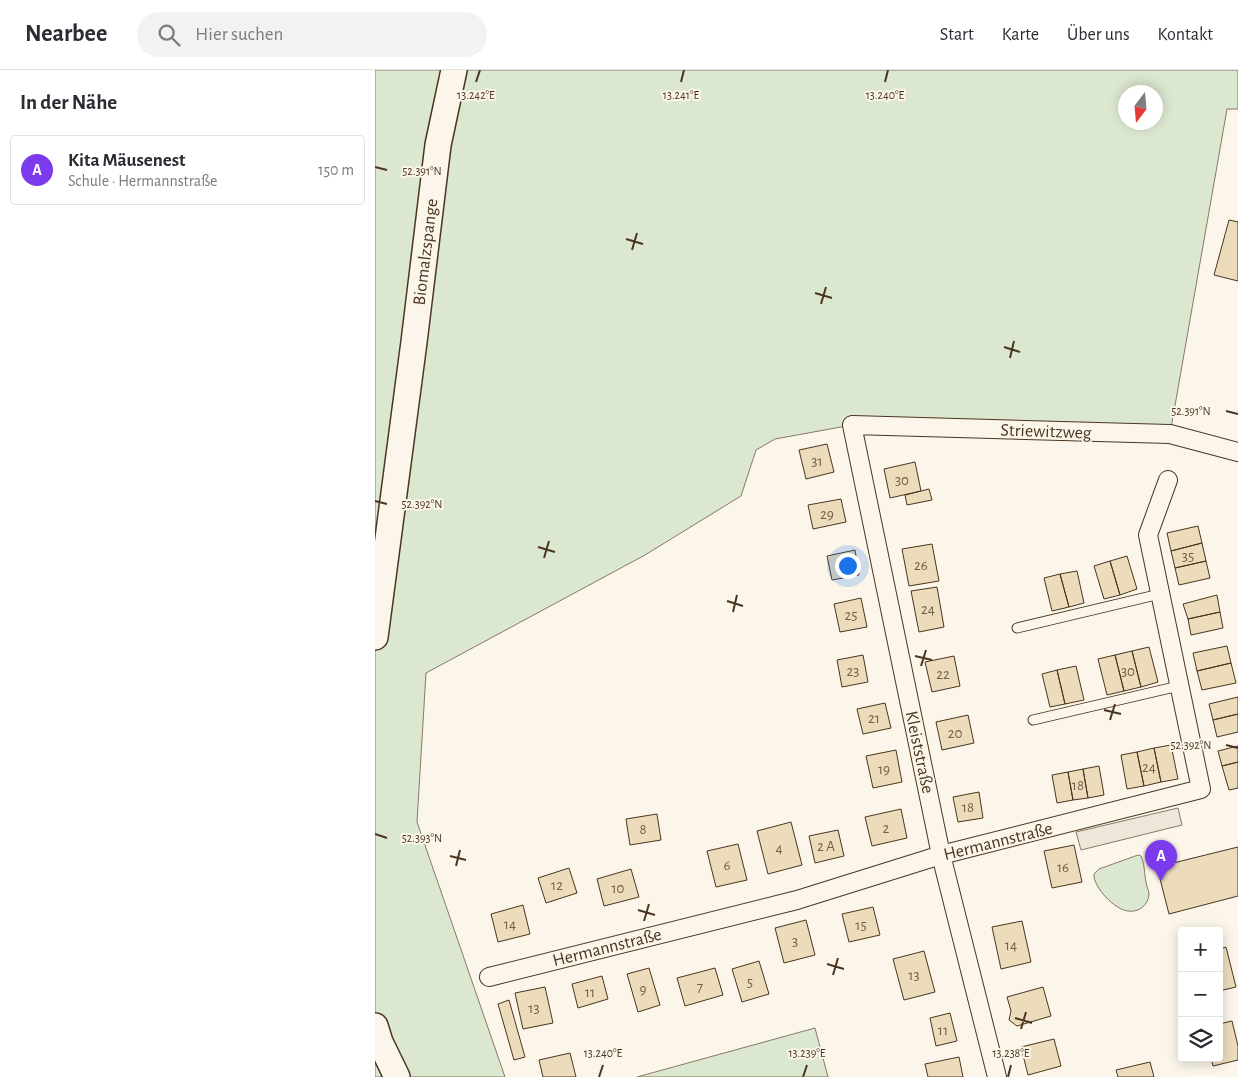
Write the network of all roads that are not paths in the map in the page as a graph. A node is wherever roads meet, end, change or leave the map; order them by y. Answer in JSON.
{"nodes":[{"id":1,"x":454,"y":70,"type":"edge"},
{"id":2,"x":852,"y":425,"type":"joint"},
{"id":3,"x":1238,"y":452,"type":"edge"},
{"id":4,"x":1168,"y":480,"type":"dead end"},
{"id":5,"x":1160,"y":594,"type":"junction"},
{"id":6,"x":1017,"y":628,"type":"dead end"},
{"id":7,"x":375,"y":637,"type":"edge"},
{"id":8,"x":1179,"y":686,"type":"junction"},
{"id":9,"x":1033,"y":720,"type":"dead end"},
{"id":10,"x":941,"y":855,"type":"junction"},
{"id":11,"x":489,"y":977,"type":"dead end"},
{"id":12,"x":375,"y":1026,"type":"edge"},
{"id":13,"x":397,"y":1077,"type":"edge"},
{"id":14,"x":997,"y":1077,"type":"edge"}],
"edges":[{"from":1,"to":7,"type":"main road","name":"Biomalzspange"},
{"from":2,"to":3,"type":"street","name":"Striewitzweg"},
{"from":2,"to":10,"type":"street","name":"Kleiststraße"},
{"from":4,"to":5,"type":"street","name":"Hermannstraße"},
{"from":5,"to":6,"type":"lane"},
{"from":5,"to":8,"type":"street","name":"Hermannstraße"},
{"from":8,"to":9,"type":"lane"},
{"from":8,"to":10,"type":"street","name":"Hermannstraße"},
{"from":10,"to":11,"type":"street","name":"Hermannstraße"},
{"from":10,"to":14,"type":"street","name":"Kleiststraße"},
{"from":12,"to":13,"type":"main road"}]}
